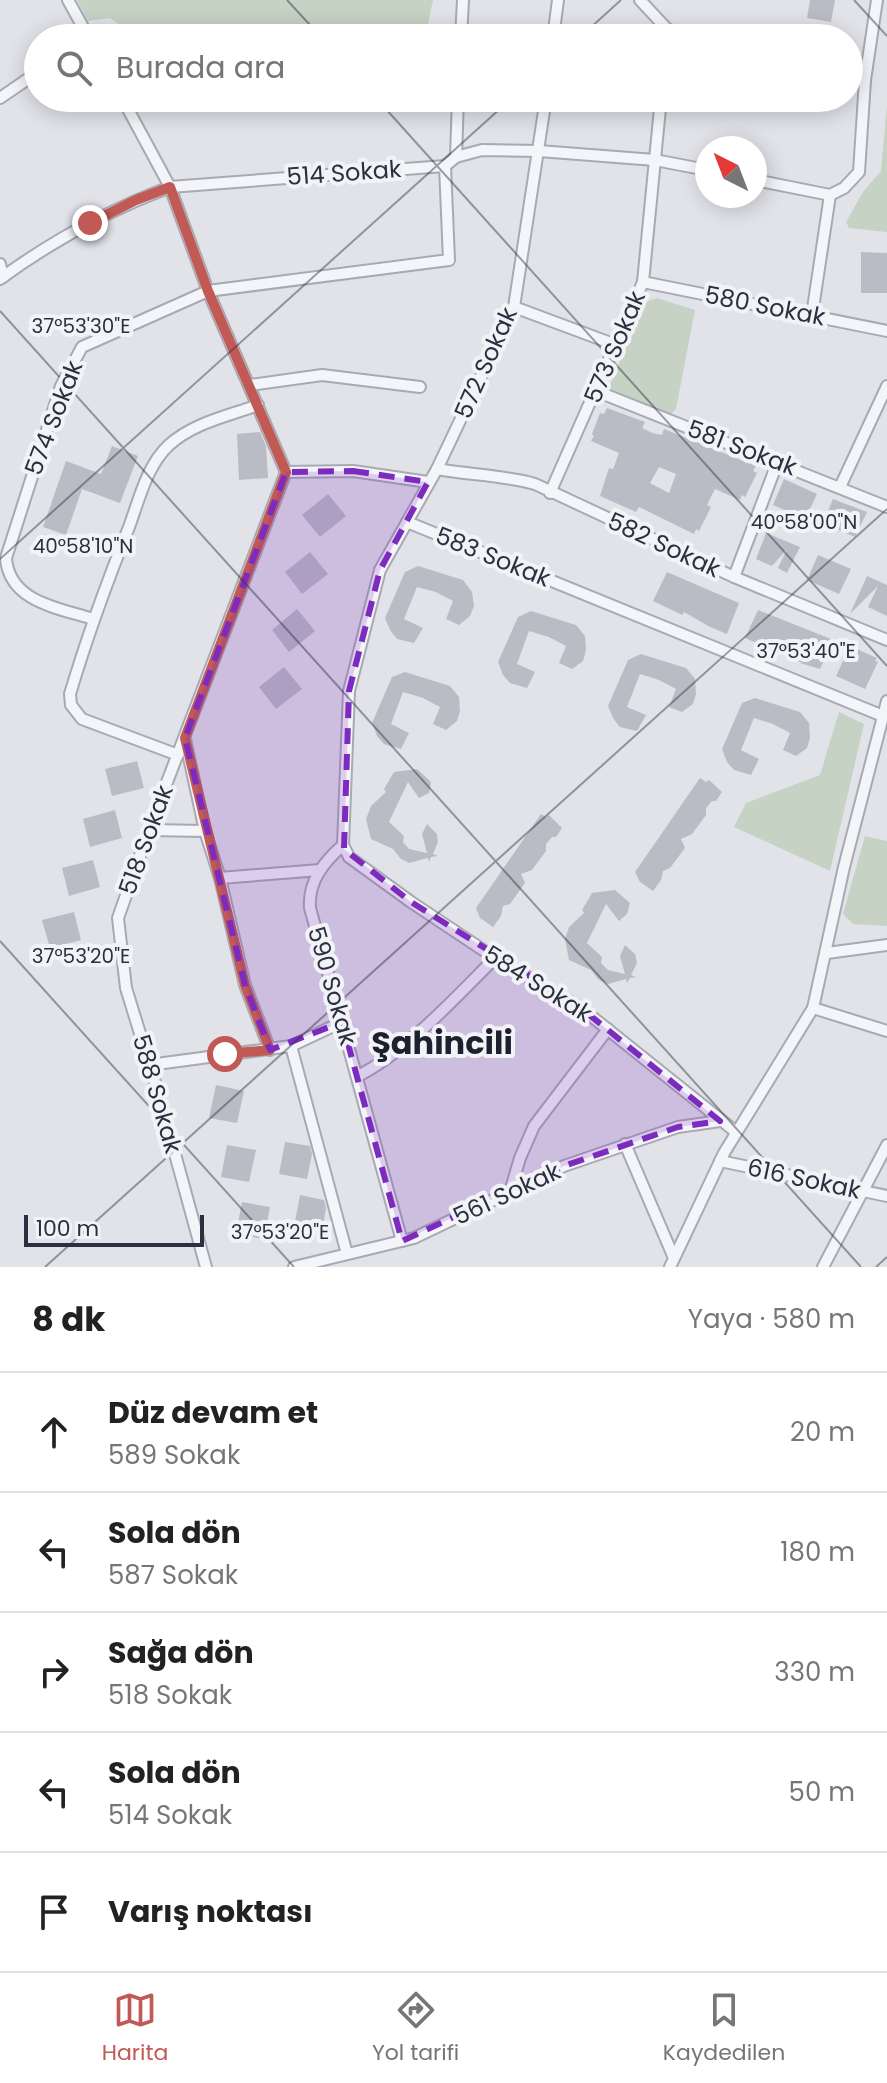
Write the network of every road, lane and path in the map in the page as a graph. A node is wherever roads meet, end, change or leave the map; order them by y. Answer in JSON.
{"nodes":[{"id":1,"x":68,"y":0,"type":"edge"},
{"id":2,"x":463,"y":0,"type":"edge"},
{"id":3,"x":558,"y":0,"type":"edge"},
{"id":4,"x":640,"y":0,"type":"edge"},
{"id":5,"x":877,"y":0,"type":"edge"},
{"id":6,"x":81,"y":24,"type":"edge"},
{"id":7,"x":462,"y":24,"type":"edge"},
{"id":8,"x":555,"y":24,"type":"edge"},
{"id":9,"x":660,"y":24,"type":"edge"},
{"id":10,"x":865,"y":80,"type":"joint"},
{"id":11,"x":24,"y":82,"type":"edge"},
{"id":12,"x":0,"y":98,"type":"edge"},
{"id":13,"x":863,"y":111,"type":"edge"},
{"id":14,"x":130,"y":112,"type":"edge"},
{"id":15,"x":458,"y":112,"type":"edge"},
{"id":16,"x":544,"y":112,"type":"edge"},
{"id":17,"x":660,"y":112,"type":"edge"},
{"id":18,"x":863,"y":112,"type":"edge"},
{"id":19,"x":539,"y":151,"type":"junction"},
{"id":20,"x":456,"y":157,"type":"junction"},
{"id":21,"x":655,"y":160,"type":"junction"},
{"id":22,"x":445,"y":166,"type":"junction"},
{"id":23,"x":695,"y":168,"type":"edge"},
{"id":24,"x":767,"y":182,"type":"edge"},
{"id":25,"x":170,"y":187,"type":"junction"},
{"id":26,"x":830,"y":195,"type":"junction"},
{"id":27,"x":0,"y":264,"type":"edge"},
{"id":28,"x":2,"y":278,"type":"edge"},
{"id":29,"x":643,"y":282,"type":"junction"},
{"id":30,"x":208,"y":291,"type":"junction"},
{"id":31,"x":514,"y":307,"type":"junction"},
{"id":32,"x":812,"y":315,"type":"junction"},
{"id":33,"x":887,"y":331,"type":"edge"},
{"id":34,"x":616,"y":345,"type":"junction"},
{"id":35,"x":250,"y":385,"type":"junction"},
{"id":36,"x":887,"y":386,"type":"edge"},
{"id":37,"x":420,"y":387,"type":"dead end"},
{"id":38,"x":596,"y":391,"type":"junction"},
{"id":39,"x":258,"y":405,"type":"junction"},
{"id":40,"x":778,"y":461,"type":"junction"},
{"id":41,"x":437,"y":469,"type":"junction"},
{"id":42,"x":286,"y":472,"type":"junction"},
{"id":43,"x":428,"y":482,"type":"junction"},
{"id":44,"x":840,"y":487,"type":"junction"},
{"id":45,"x":550,"y":493,"type":"junction"},
{"id":46,"x":887,"y":507,"type":"edge"},
{"id":47,"x":407,"y":522,"type":"junction"},
{"id":48,"x":734,"y":577,"type":"junction"},
{"id":49,"x":93,"y":619,"type":"junction"},
{"id":50,"x":887,"y":640,"type":"edge"},
{"id":51,"x":887,"y":701,"type":"edge"},
{"id":52,"x":883,"y":716,"type":"junction"},
{"id":53,"x":185,"y":738,"type":"junction"},
{"id":54,"x":178,"y":755,"type":"junction"},
{"id":55,"x":149,"y":830,"type":"junction"},
{"id":56,"x":205,"y":831,"type":"junction"},
{"id":57,"x":343,"y":842,"type":"junction"},
{"id":58,"x":320,"y":870,"type":"junction"},
{"id":59,"x":220,"y":878,"type":"junction"},
{"id":60,"x":118,"y":918,"type":"joint"},
{"id":61,"x":887,"y":945,"type":"edge"},
{"id":62,"x":827,"y":953,"type":"junction"},
{"id":63,"x":495,"y":958,"type":"junction"},
{"id":64,"x":813,"y":1008,"type":"junction"},
{"id":65,"x":342,"y":1022,"type":"junction"},
{"id":66,"x":608,"y":1029,"type":"junction"},
{"id":67,"x":887,"y":1031,"type":"edge"},
{"id":68,"x":291,"y":1046,"type":"junction"},
{"id":69,"x":270,"y":1050,"type":"junction"},
{"id":70,"x":149,"y":1065,"type":"junction"},
{"id":71,"x":358,"y":1076,"type":"junction"},
{"id":72,"x":720,"y":1121,"type":"junction"},
{"id":73,"x":736,"y":1132,"type":"junction"},
{"id":74,"x":625,"y":1144,"type":"junction"},
{"id":75,"x":887,"y":1145,"type":"edge"},
{"id":76,"x":720,"y":1161,"type":"junction"},
{"id":77,"x":510,"y":1192,"type":"junction"},
{"id":78,"x":861,"y":1192,"type":"junction"},
{"id":79,"x":887,"y":1196,"type":"edge"},
{"id":80,"x":402,"y":1241,"type":"junction"},
{"id":81,"x":347,"y":1254,"type":"junction"},
{"id":82,"x":672,"y":1262,"type":"edge"},
{"id":83,"x":206,"y":1267,"type":"edge"},
{"id":84,"x":294,"y":1267,"type":"edge"},
{"id":85,"x":823,"y":1267,"type":"edge"}],
"edges":[{"from":1,"to":6,"type":"street"},
{"from":2,"to":7,"type":"street"},
{"from":3,"to":8,"type":"street"},
{"from":4,"to":9,"type":"street"},
{"from":5,"to":10,"type":"street"},
{"from":10,"to":13,"type":"street"},
{"from":11,"to":12,"type":"street"},
{"from":14,"to":25,"type":"street"},
{"from":15,"to":20,"type":"street"},
{"from":16,"to":19,"type":"street","name":"572 Sokak"},
{"from":17,"to":21,"type":"street","name":"573 Sokak"},
{"from":18,"to":26,"type":"street"},
{"from":19,"to":20,"type":"street"},
{"from":19,"to":21,"type":"street"},
{"from":19,"to":31,"type":"street","name":"572 Sokak"},
{"from":20,"to":22,"type":"street"},
{"from":21,"to":23,"type":"street"},
{"from":21,"to":29,"type":"street","name":"573 Sokak"},
{"from":22,"to":25,"type":"street","name":"514 Sokak"},
{"from":22,"to":30,"type":"street","name":"574 Sokak"},
{"from":24,"to":26,"type":"street"},
{"from":25,"to":28,"type":"street","name":"514 Sokak"},
{"from":25,"to":30,"type":"street"},
{"from":26,"to":32,"type":"street"},
{"from":27,"to":28,"type":"street"},
{"from":29,"to":32,"type":"street","name":"580 Sokak"},
{"from":29,"to":34,"type":"street","name":"573 Sokak"},
{"from":30,"to":35,"type":"street"},
{"from":30,"to":49,"type":"street","name":"574 Sokak"},
{"from":31,"to":34,"type":"street"},
{"from":31,"to":41,"type":"street","name":"572 Sokak"},
{"from":32,"to":33,"type":"street","name":"580 Sokak"},
{"from":34,"to":38,"type":"street","name":"573 Sokak"},
{"from":35,"to":37,"type":"street"},
{"from":35,"to":39,"type":"street"},
{"from":36,"to":44,"type":"street"},
{"from":38,"to":40,"type":"street","name":"581 Sokak"},
{"from":38,"to":45,"type":"street","name":"573 Sokak"},
{"from":39,"to":42,"type":"street"},
{"from":39,"to":49,"type":"street"},
{"from":40,"to":44,"type":"street","name":"581 Sokak"},
{"from":40,"to":48,"type":"street"},
{"from":41,"to":43,"type":"street","name":"572 Sokak"},
{"from":41,"to":45,"type":"street","name":"582 Sokak"},
{"from":42,"to":43,"type":"street"},
{"from":42,"to":53,"type":"street","name":"518 Sokak"},
{"from":43,"to":47,"type":"street","name":"572 Sokak"},
{"from":44,"to":46,"type":"street","name":"581 Sokak"},
{"from":45,"to":48,"type":"street","name":"582 Sokak"},
{"from":47,"to":52,"type":"street","name":"583 Sokak"},
{"from":47,"to":57,"type":"street","name":"583 Sokak"},
{"from":48,"to":50,"type":"street","name":"582 Sokak"},
{"from":49,"to":54,"type":"street"},
{"from":51,"to":52,"type":"street"},
{"from":52,"to":62,"type":"street"},
{"from":53,"to":54,"type":"street","name":"518 Sokak"},
{"from":53,"to":56,"type":"street"},
{"from":54,"to":55,"type":"street","name":"518 Sokak"},
{"from":55,"to":56,"type":"street"},
{"from":55,"to":60,"type":"street","name":"518 Sokak"},
{"from":56,"to":59,"type":"street"},
{"from":57,"to":58,"type":"street"},
{"from":57,"to":63,"type":"street","name":"584 Sokak"},
{"from":58,"to":59,"type":"street"},
{"from":58,"to":65,"type":"street","name":"590 Sokak"},
{"from":59,"to":69,"type":"street"},
{"from":60,"to":70,"type":"street","name":"588 Sokak"},
{"from":61,"to":62,"type":"street"},
{"from":62,"to":64,"type":"street"},
{"from":63,"to":66,"type":"street","name":"584 Sokak"},
{"from":63,"to":71,"type":"street"},
{"from":64,"to":67,"type":"street"},
{"from":64,"to":73,"type":"street"},
{"from":65,"to":68,"type":"street"},
{"from":65,"to":71,"type":"street","name":"590 Sokak"},
{"from":66,"to":72,"type":"street","name":"584 Sokak"},
{"from":66,"to":77,"type":"street"},
{"from":68,"to":69,"type":"street"},
{"from":68,"to":81,"type":"street"},
{"from":69,"to":70,"type":"street"},
{"from":70,"to":83,"type":"street","name":"588 Sokak"},
{"from":71,"to":80,"type":"street","name":"590 Sokak"},
{"from":72,"to":73,"type":"street","name":"584 Sokak"},
{"from":72,"to":74,"type":"street","name":"561 Sokak"},
{"from":73,"to":76,"type":"street"},
{"from":74,"to":77,"type":"street","name":"561 Sokak"},
{"from":74,"to":82,"type":"street"},
{"from":75,"to":78,"type":"street"},
{"from":76,"to":78,"type":"street","name":"616 Sokak"},
{"from":76,"to":82,"type":"street"},
{"from":77,"to":80,"type":"street","name":"561 Sokak"},
{"from":78,"to":79,"type":"street","name":"616 Sokak"},
{"from":78,"to":85,"type":"street"},
{"from":80,"to":81,"type":"street","name":"561 Sokak"},
{"from":81,"to":84,"type":"street","name":"561 Sokak"}]}
